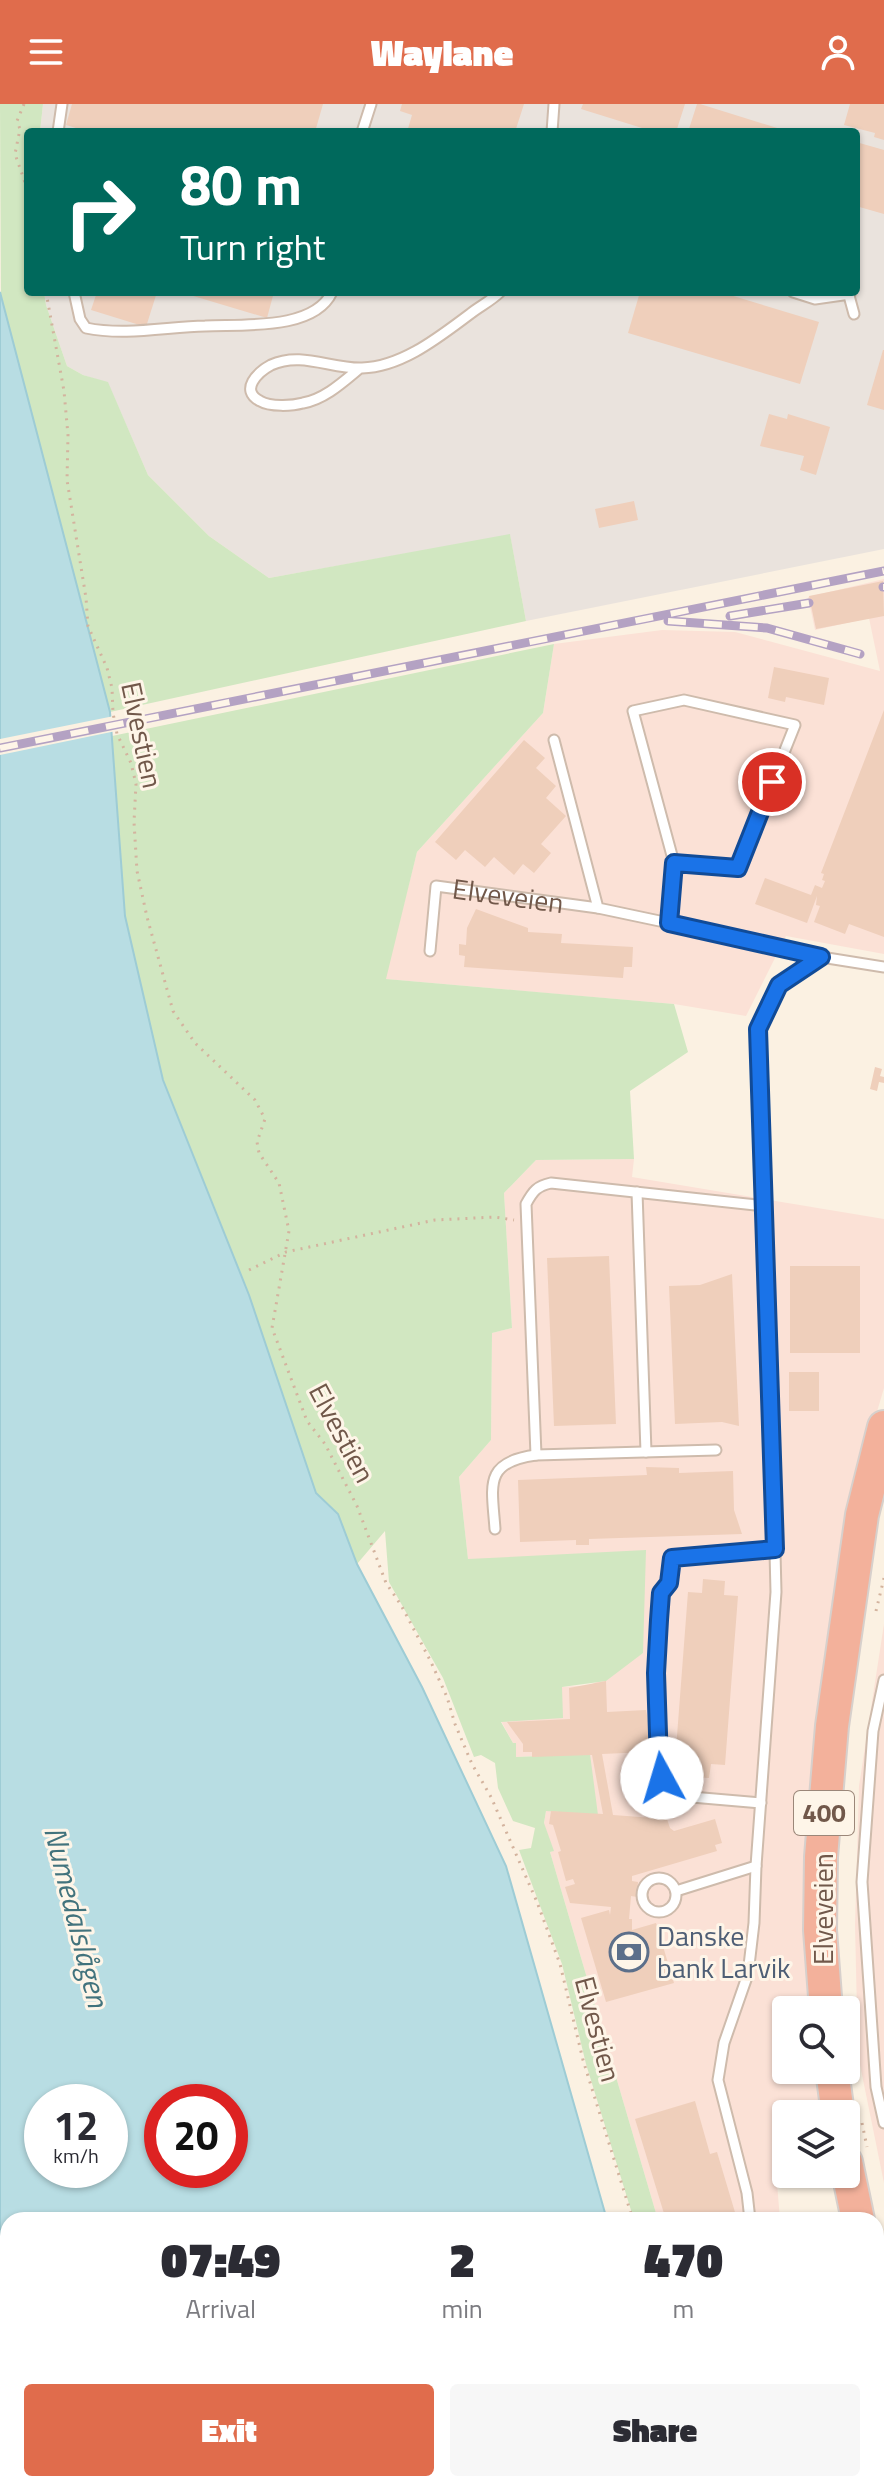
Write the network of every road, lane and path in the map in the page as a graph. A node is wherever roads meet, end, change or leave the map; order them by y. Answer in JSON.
{"nodes":[{"id":1,"x":24,"y":104,"type":"edge"},
{"id":2,"x":62,"y":104,"type":"edge"},
{"id":3,"x":371,"y":104,"type":"edge"},
{"id":4,"x":554,"y":104,"type":"edge"},
{"id":5,"x":59,"y":128,"type":"edge"},
{"id":6,"x":363,"y":128,"type":"edge"},
{"id":7,"x":552,"y":128,"type":"edge"},
{"id":8,"x":24,"y":180,"type":"edge"},
{"id":9,"x":47,"y":296,"type":"edge"},
{"id":10,"x":75,"y":296,"type":"edge"},
{"id":11,"x":329,"y":296,"type":"edge"},
{"id":12,"x":495,"y":296,"type":"edge"},
{"id":13,"x":806,"y":296,"type":"edge"},
{"id":14,"x":832,"y":296,"type":"edge"},
{"id":15,"x":850,"y":296,"type":"edge"},
{"id":16,"x":854,"y":314,"type":"dead end"},
{"id":17,"x":360,"y":368,"type":"junction"},
{"id":18,"x":554,"y":740,"type":"dead end"},
{"id":19,"x":674,"y":863,"type":"junction"},
{"id":20,"x":598,"y":908,"type":"junction"},
{"id":21,"x":669,"y":923,"type":"junction"},
{"id":22,"x":430,"y":951,"type":"dead end"},
{"id":23,"x":821,"y":957,"type":"junction"},
{"id":24,"x":884,"y":967,"type":"edge"},
{"id":25,"x":637,"y":1192,"type":"junction"},
{"id":26,"x":765,"y":1206,"type":"junction"},
{"id":27,"x":525,"y":1221,"type":"junction"},
{"id":28,"x":286,"y":1252,"type":"junction"},
{"id":29,"x":249,"y":1270,"type":"dead end"},
{"id":30,"x":884,"y":1427,"type":"edge"},
{"id":31,"x":716,"y":1450,"type":"dead end"},
{"id":32,"x":646,"y":1452,"type":"junction"},
{"id":33,"x":536,"y":1455,"type":"junction"},
{"id":34,"x":884,"y":1498,"type":"edge"},
{"id":35,"x":495,"y":1529,"type":"dead end"},
{"id":36,"x":775,"y":1549,"type":"junction"},
{"id":37,"x":848,"y":1618,"type":"junction"},
{"id":38,"x":884,"y":1680,"type":"edge"},
{"id":39,"x":761,"y":1803,"type":"junction"},
{"id":40,"x":756,"y":1866,"type":"junction"},
{"id":41,"x":676,"y":1891,"type":"dead end"},
{"id":42,"x":825,"y":1996,"type":"edge"},
{"id":43,"x":884,"y":2123,"type":"edge"},
{"id":44,"x":851,"y":2188,"type":"edge"},
{"id":45,"x":630,"y":2212,"type":"edge"},
{"id":46,"x":749,"y":2212,"type":"edge"},
{"id":47,"x":856,"y":2212,"type":"edge"}],
"edges":[{"from":1,"to":8,"type":"path"},
{"from":2,"to":5,"type":"lane"},
{"from":3,"to":6,"type":"lane"},
{"from":4,"to":7,"type":"lane"},
{"from":9,"to":28,"type":"path","name":"Elvestien"},
{"from":10,"to":11,"type":"lane"},
{"from":12,"to":17,"type":"lane"},
{"from":13,"to":14,"type":"lane"},
{"from":15,"to":16,"type":"lane"},
{"from":17,"to":17,"type":"lane"},
{"from":18,"to":20,"type":"lane","name":"Elveveien"},
{"from":19,"to":19,"type":"lane"},
{"from":19,"to":21,"type":"lane"},
{"from":20,"to":21,"type":"lane","name":"Elveveien"},
{"from":20,"to":22,"type":"lane","name":"Elveveien"},
{"from":21,"to":23,"type":"lane","name":"Elveveien"},
{"from":23,"to":24,"type":"lane","name":"Elveveien"},
{"from":23,"to":26,"type":"lane"},
{"from":25,"to":26,"type":"lane"},
{"from":25,"to":27,"type":"lane"},
{"from":25,"to":32,"type":"lane"},
{"from":26,"to":36,"type":"lane"},
{"from":27,"to":28,"type":"path"},
{"from":27,"to":33,"type":"lane"},
{"from":28,"to":29,"type":"path"},
{"from":28,"to":45,"type":"path","name":"Elvestien"},
{"from":30,"to":37,"type":"highway","name":"Elveveien","number":"400"},
{"from":31,"to":32,"type":"lane"},
{"from":32,"to":33,"type":"lane"},
{"from":33,"to":35,"type":"lane"},
{"from":34,"to":37,"type":"highway","name":"Elveveien","number":"400"},
{"from":36,"to":39,"type":"lane"},
{"from":36,"to":39,"type":"lane"},
{"from":37,"to":42,"type":"highway","name":"Elveveien","number":"400"},
{"from":38,"to":43,"type":"lane"},
{"from":39,"to":40,"type":"lane"},
{"from":40,"to":41,"type":"lane"},
{"from":40,"to":46,"type":"lane"},
{"from":44,"to":47,"type":"highway"}]}
